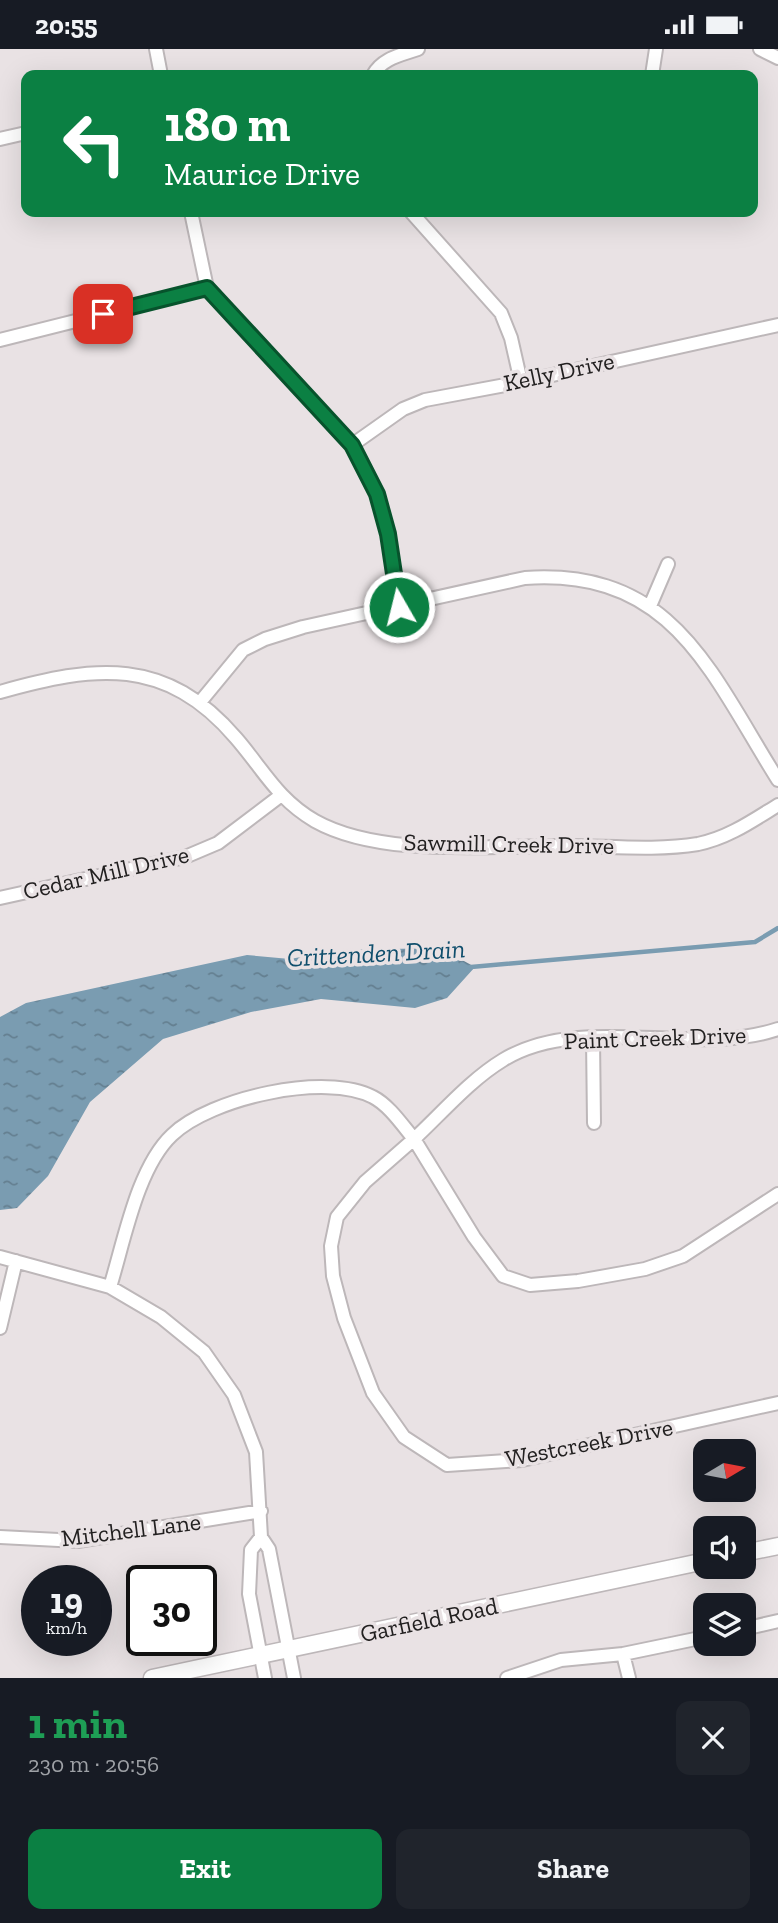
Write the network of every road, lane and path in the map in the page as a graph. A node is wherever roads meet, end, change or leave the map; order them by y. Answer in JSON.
{"nodes":[{"id":1,"x":156,"y":49,"type":"edge"},
{"id":2,"x":418,"y":49,"type":"edge"},
{"id":3,"x":656,"y":49,"type":"edge"},
{"id":4,"x":760,"y":49,"type":"edge"},
{"id":5,"x":778,"y":58,"type":"edge"},
{"id":6,"x":160,"y":70,"type":"edge"},
{"id":7,"x":376,"y":70,"type":"edge"},
{"id":8,"x":653,"y":70,"type":"edge"},
{"id":9,"x":21,"y":135,"type":"edge"},
{"id":10,"x":0,"y":139,"type":"edge"},
{"id":11,"x":192,"y":217,"type":"edge"},
{"id":12,"x":415,"y":217,"type":"edge"},
{"id":13,"x":207,"y":288,"type":"junction"},
{"id":14,"x":778,"y":325,"type":"edge"},
{"id":15,"x":0,"y":339,"type":"edge"},
{"id":16,"x":521,"y":382,"type":"junction"},
{"id":17,"x":352,"y":445,"type":"junction"},
{"id":18,"x":668,"y":564,"type":"dead end"},
{"id":19,"x":650,"y":606,"type":"junction"},
{"id":20,"x":399,"y":607,"type":"junction"},
{"id":21,"x":0,"y":692,"type":"edge"},
{"id":22,"x":201,"y":701,"type":"junction"},
{"id":23,"x":778,"y":780,"type":"edge"},
{"id":24,"x":279,"y":796,"type":"junction"},
{"id":25,"x":778,"y":805,"type":"edge"},
{"id":26,"x":0,"y":898,"type":"edge"},
{"id":27,"x":778,"y":1029,"type":"edge"},
{"id":28,"x":593,"y":1039,"type":"junction"},
{"id":29,"x":594,"y":1123,"type":"dead end"},
{"id":30,"x":414,"y":1139,"type":"junction"},
{"id":31,"x":778,"y":1194,"type":"edge"},
{"id":32,"x":0,"y":1257,"type":"edge"},
{"id":33,"x":16,"y":1261,"type":"junction"},
{"id":34,"x":110,"y":1287,"type":"junction"},
{"id":35,"x":0,"y":1328,"type":"edge"},
{"id":36,"x":362,"y":1366,"type":"joint"},
{"id":37,"x":778,"y":1403,"type":"edge"},
{"id":38,"x":261,"y":1511,"type":"junction"},
{"id":39,"x":0,"y":1537,"type":"edge"},
{"id":40,"x":261,"y":1537,"type":"junction"},
{"id":41,"x":778,"y":1546,"type":"edge"},
{"id":42,"x":756,"y":1551,"type":"edge"},
{"id":43,"x":693,"y":1564,"type":"edge"},
{"id":44,"x":778,"y":1621,"type":"edge"},
{"id":45,"x":756,"y":1626,"type":"edge"},
{"id":46,"x":693,"y":1639,"type":"edge"},
{"id":47,"x":290,"y":1649,"type":"junction"},
{"id":48,"x":623,"y":1654,"type":"junction"},
{"id":49,"x":261,"y":1655,"type":"junction"},
{"id":50,"x":152,"y":1678,"type":"edge"},
{"id":51,"x":265,"y":1678,"type":"edge"},
{"id":52,"x":294,"y":1678,"type":"edge"},
{"id":53,"x":507,"y":1678,"type":"edge"},
{"id":54,"x":629,"y":1678,"type":"edge"}],
"edges":[{"from":1,"to":6,"type":"street"},
{"from":2,"to":7,"type":"street"},
{"from":3,"to":8,"type":"street"},
{"from":4,"to":5,"type":"street"},
{"from":9,"to":10,"type":"street"},
{"from":11,"to":13,"type":"street"},
{"from":12,"to":16,"type":"street"},
{"from":13,"to":15,"type":"street"},
{"from":13,"to":17,"type":"street"},
{"from":14,"to":16,"type":"street","name":"Kelly Drive"},
{"from":16,"to":17,"type":"street","name":"Kelly Drive"},
{"from":17,"to":20,"type":"street"},
{"from":18,"to":19,"type":"street"},
{"from":19,"to":20,"type":"street"},
{"from":19,"to":23,"type":"street"},
{"from":20,"to":22,"type":"street"},
{"from":21,"to":22,"type":"street","name":"Sawmill Creek Drive"},
{"from":22,"to":24,"type":"street","name":"Sawmill Creek Drive"},
{"from":24,"to":25,"type":"street","name":"Sawmill Creek Drive"},
{"from":24,"to":26,"type":"street","name":"Cedar Mill Drive"},
{"from":27,"to":28,"type":"street","name":"Paint Creek Drive"},
{"from":28,"to":29,"type":"street"},
{"from":28,"to":30,"type":"street","name":"Paint Creek Drive"},
{"from":30,"to":31,"type":"street"},
{"from":30,"to":34,"type":"street"},
{"from":30,"to":36,"type":"street","name":"Paint Creek Drive"},
{"from":32,"to":33,"type":"street"},
{"from":33,"to":34,"type":"street"},
{"from":33,"to":35,"type":"street"},
{"from":34,"to":38,"type":"street"},
{"from":36,"to":37,"type":"street","name":"Westcreek Drive"},
{"from":38,"to":39,"type":"street","name":"Mitchell Lane"},
{"from":38,"to":40,"type":"street"},
{"from":40,"to":47,"type":"street"},
{"from":40,"to":49,"type":"street"},
{"from":41,"to":42,"type":"street"},
{"from":43,"to":47,"type":"street","name":"Garfield Road"},
{"from":44,"to":45,"type":"street"},
{"from":46,"to":48,"type":"street"},
{"from":47,"to":49,"type":"street","name":"Garfield Road"},
{"from":47,"to":52,"type":"street"},
{"from":48,"to":53,"type":"street"},
{"from":48,"to":54,"type":"street"},
{"from":49,"to":50,"type":"street","name":"Garfield Road"},
{"from":49,"to":51,"type":"street"}]}
